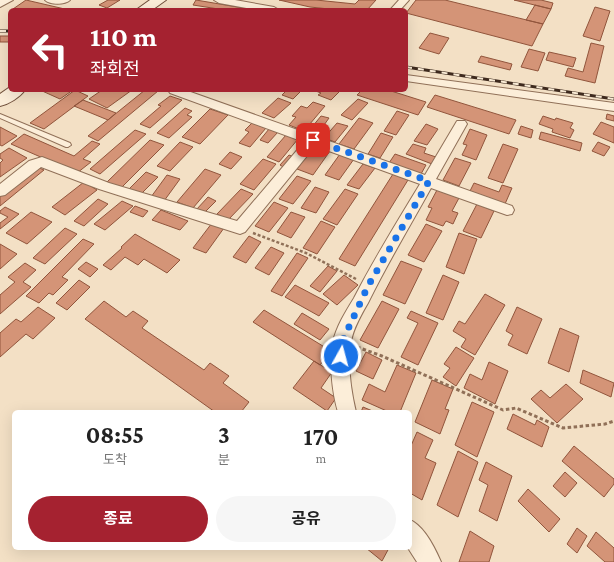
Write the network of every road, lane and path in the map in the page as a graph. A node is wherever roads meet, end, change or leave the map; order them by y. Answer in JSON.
{"nodes":[{"id":1,"x":8,"y":0,"type":"edge"},
{"id":2,"x":50,"y":0,"type":"edge"},
{"id":3,"x":65,"y":0,"type":"edge"},
{"id":4,"x":159,"y":0,"type":"edge"},
{"id":5,"x":219,"y":0,"type":"edge"},
{"id":6,"x":404,"y":0,"type":"edge"},
{"id":7,"x":0,"y":4,"type":"edge"},
{"id":8,"x":146,"y":8,"type":"edge"},
{"id":9,"x":263,"y":8,"type":"edge"},
{"id":10,"x":397,"y":8,"type":"edge"},
{"id":11,"x":408,"y":78,"type":"edge"},
{"id":12,"x":14,"y":92,"type":"edge"},
{"id":13,"x":180,"y":92,"type":"edge"},
{"id":14,"x":0,"y":101,"type":"edge"},
{"id":15,"x":614,"y":107,"type":"edge"},
{"id":16,"x":0,"y":116,"type":"edge"},
{"id":17,"x":462,"y":124,"type":"dead end"},
{"id":18,"x":313,"y":140,"type":"junction"},
{"id":19,"x":68,"y":145,"type":"dead end"},
{"id":20,"x":429,"y":181,"type":"junction"},
{"id":21,"x":0,"y":191,"type":"edge"},
{"id":22,"x":507,"y":210,"type":"dead end"},
{"id":23,"x":240,"y":228,"type":"junction"},
{"id":24,"x":368,"y":286,"type":"junction"},
{"id":25,"x":342,"y":342,"type":"junction"},
{"id":26,"x":346,"y":410,"type":"edge"},
{"id":27,"x":614,"y":421,"type":"edge"},
{"id":28,"x":412,"y":534,"type":"edge"},
{"id":29,"x":430,"y":562,"type":"edge"}],
"edges":[{"from":1,"to":7,"type":"street"},
{"from":2,"to":3,"type":"street"},
{"from":4,"to":8,"type":"main road"},
{"from":5,"to":9,"type":"street"},
{"from":6,"to":10,"type":"street"},
{"from":11,"to":15,"type":"street"},
{"from":12,"to":14,"type":"main road"},
{"from":13,"to":18,"type":"street"},
{"from":16,"to":19,"type":"lane"},
{"from":17,"to":20,"type":"street"},
{"from":18,"to":20,"type":"street"},
{"from":18,"to":23,"type":"street"},
{"from":20,"to":22,"type":"street"},
{"from":20,"to":24,"type":"street"},
{"from":21,"to":23,"type":"street"},
{"from":23,"to":24,"type":"path"},
{"from":24,"to":25,"type":"street"},
{"from":25,"to":26,"type":"street"},
{"from":25,"to":27,"type":"path"},
{"from":28,"to":29,"type":"street"}]}
